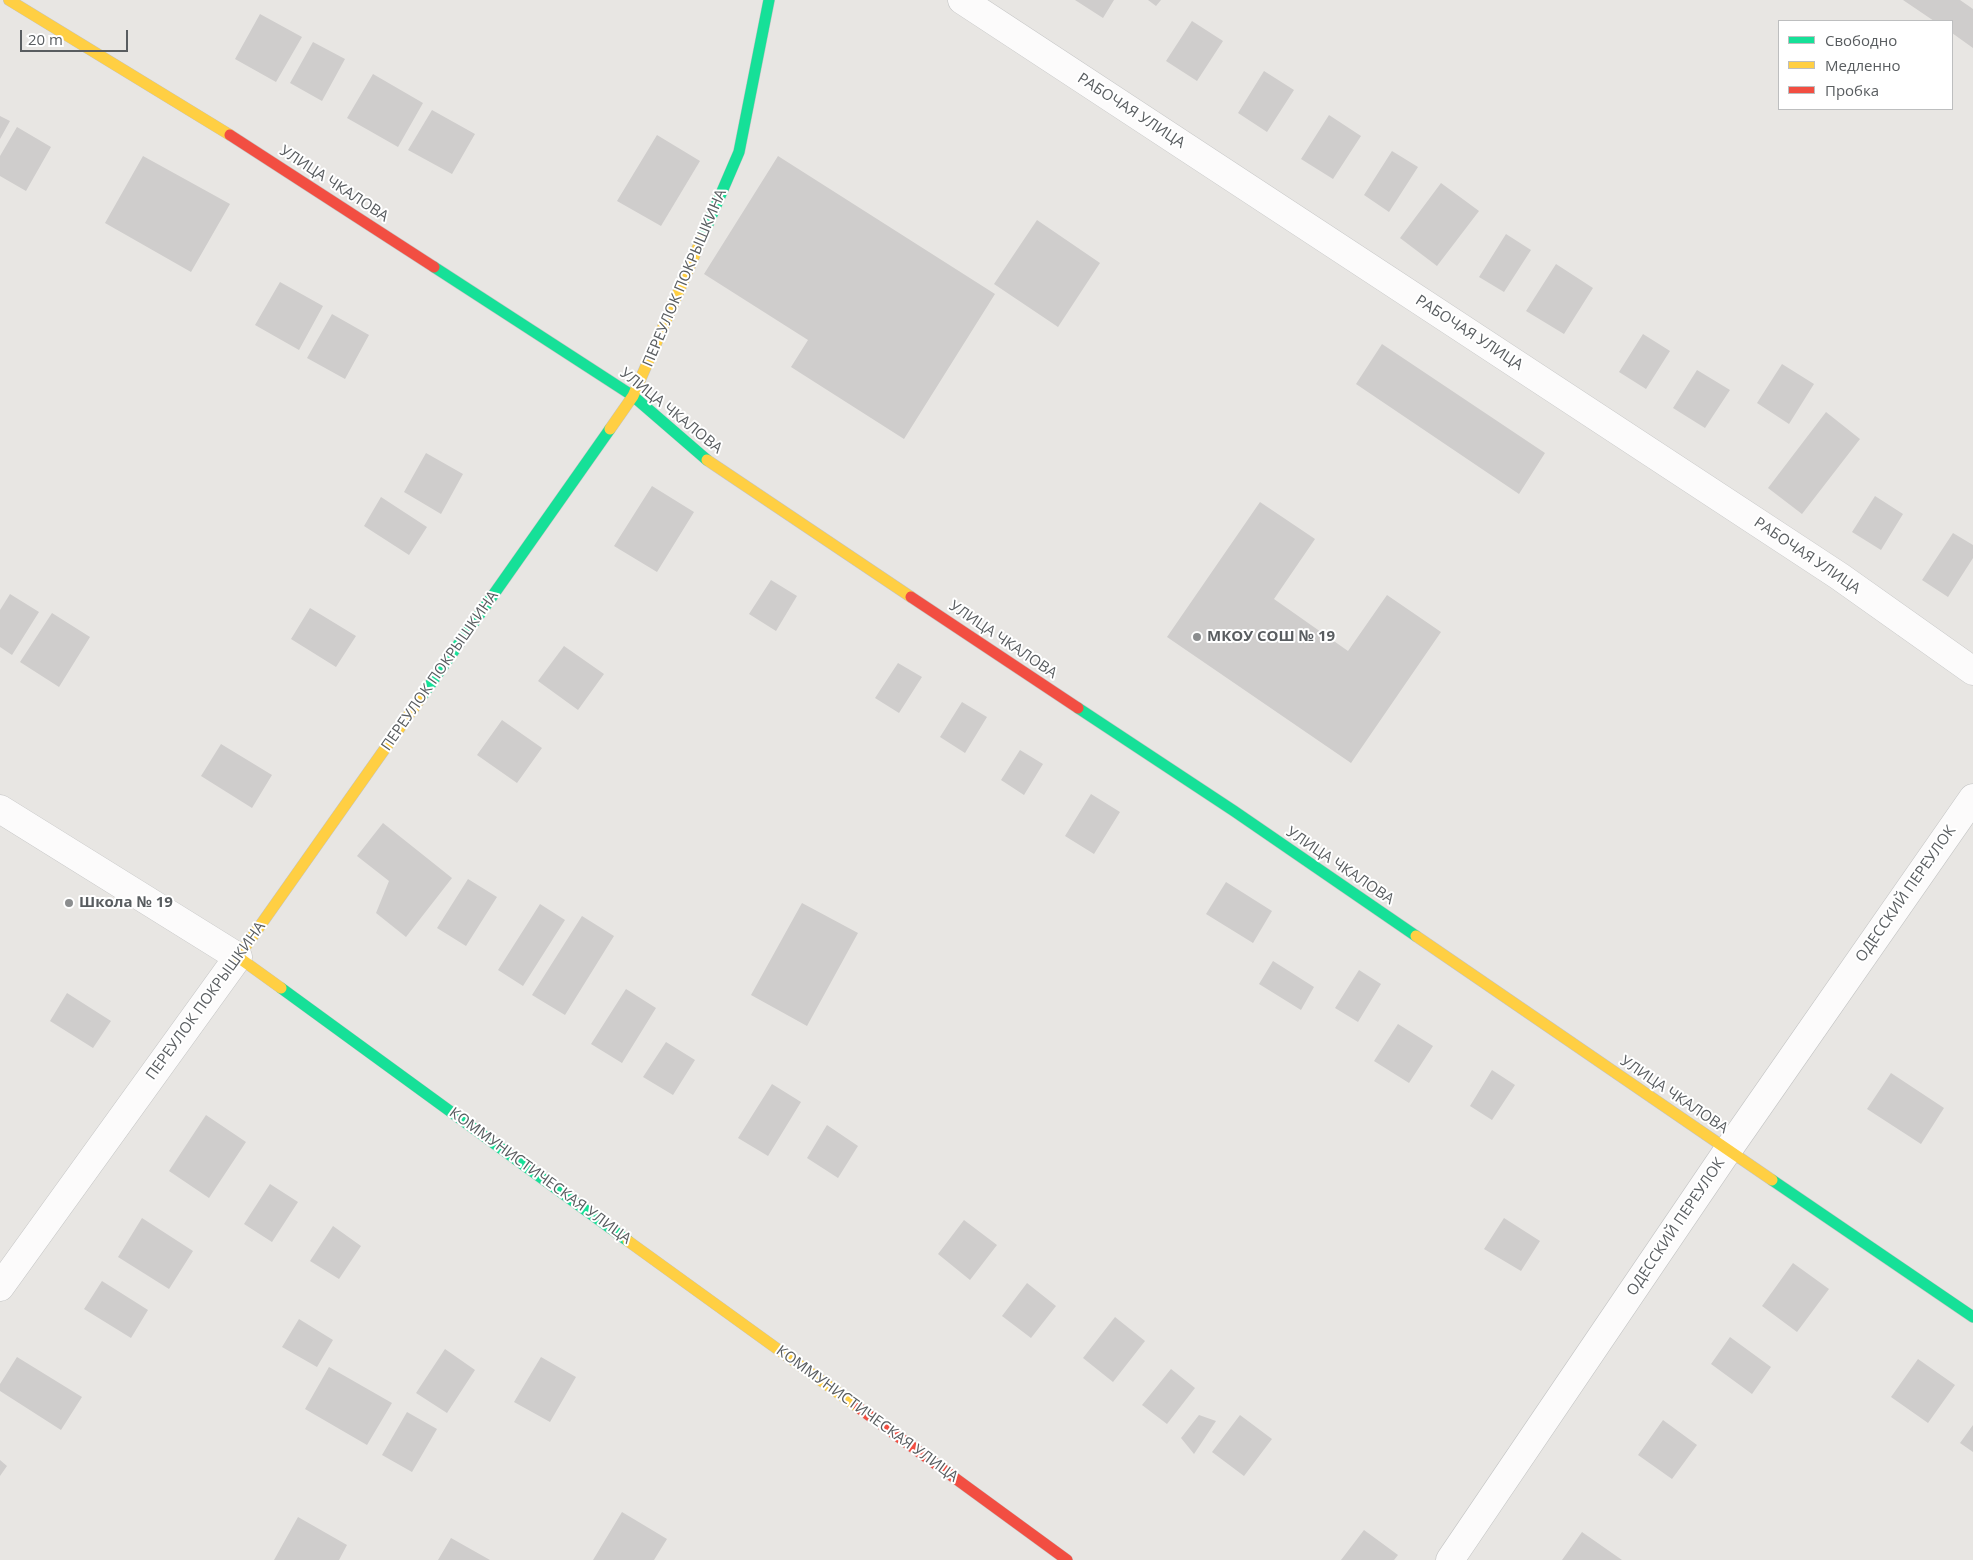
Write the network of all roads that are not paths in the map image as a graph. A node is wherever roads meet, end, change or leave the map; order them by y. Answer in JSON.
{"nodes":[{"id":1,"x":9,"y":0,"type":"edge"},
{"id":2,"x":769,"y":0,"type":"edge"},
{"id":3,"x":962,"y":0,"type":"edge"},
{"id":4,"x":633,"y":396,"type":"junction"},
{"id":5,"x":1973,"y":671,"type":"edge"},
{"id":6,"x":1973,"y":798,"type":"edge"},
{"id":7,"x":0,"y":809,"type":"edge"},
{"id":8,"x":238,"y":957,"type":"junction"},
{"id":9,"x":1728,"y":1150,"type":"junction"},
{"id":10,"x":0,"y":1287,"type":"edge"},
{"id":11,"x":1973,"y":1317,"type":"edge"},
{"id":12,"x":1067,"y":1560,"type":"edge"},
{"id":13,"x":1450,"y":1560,"type":"edge"}],
"edges":[{"from":1,"to":4,"type":"street","name":"УЛИЦА ЧКАЛОВА"},
{"from":2,"to":4,"type":"street","name":"ПЕРЕУЛОК ПОКРЫШКИНА"},
{"from":3,"to":5,"type":"street","name":"РАБОЧАЯ УЛИЦА"},
{"from":4,"to":8,"type":"street","name":"ПЕРЕУЛОК ПОКРЫШКИНА"},
{"from":4,"to":9,"type":"street","name":"УЛИЦА ЧКАЛОВА"},
{"from":6,"to":9,"type":"street","name":"ОДЕССКИЙ ПЕРЕУЛОК"},
{"from":7,"to":8,"type":"street","name":"КОММУНИСТИЧЕСКАЯ УЛИЦА"},
{"from":8,"to":10,"type":"street","name":"ПЕРЕУЛОК ПОКРЫШКИНА"},
{"from":8,"to":12,"type":"street","name":"КОММУНИСТИЧЕСКАЯ УЛИЦА"},
{"from":9,"to":11,"type":"street","name":"УЛИЦА ЧКАЛОВА"},
{"from":9,"to":13,"type":"street","name":"ОДЕССКИЙ ПЕРЕУЛОК"}]}
